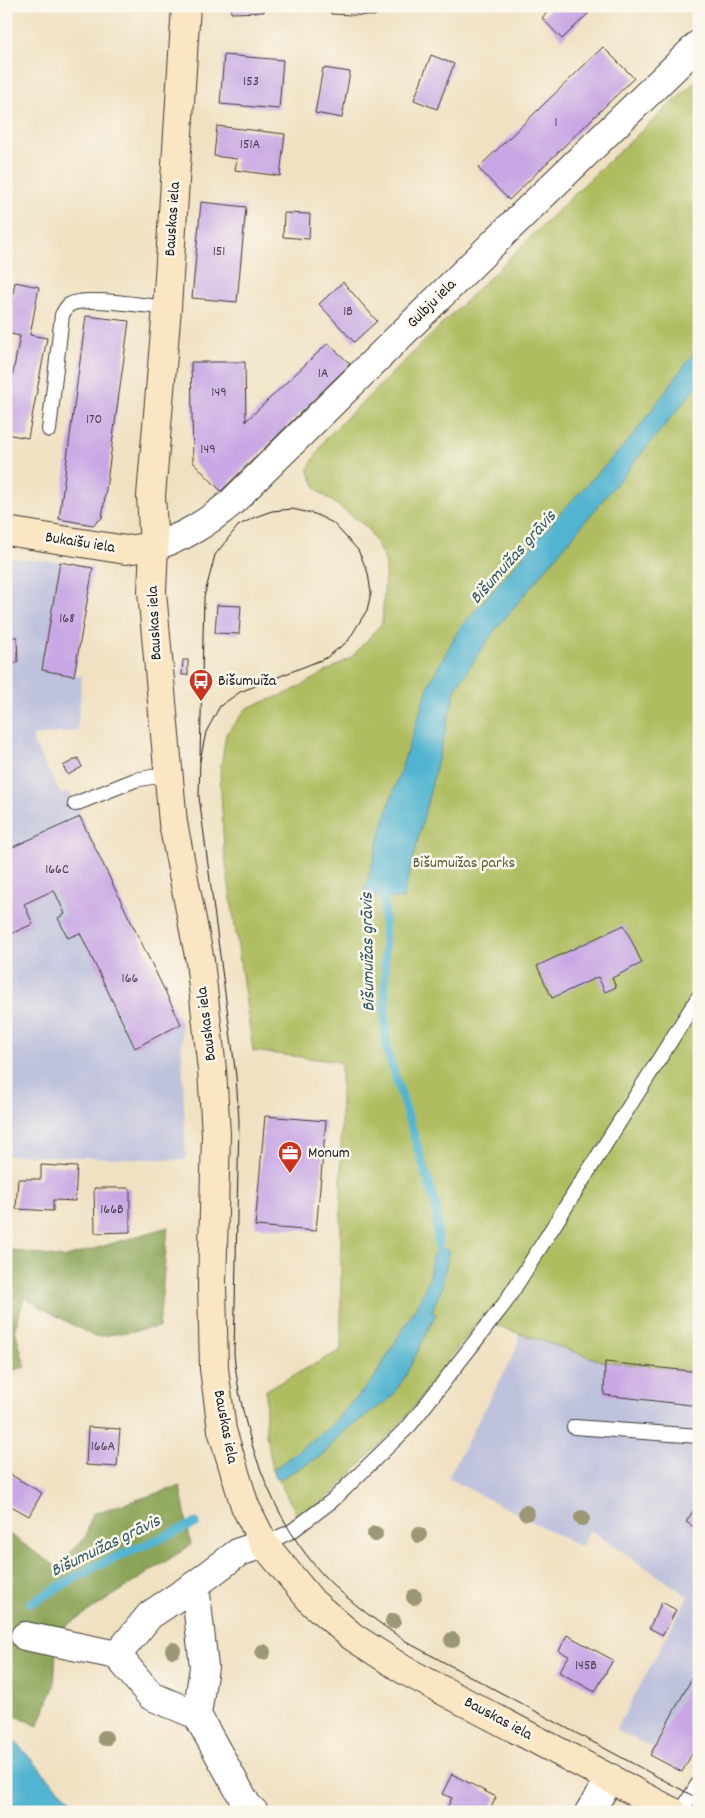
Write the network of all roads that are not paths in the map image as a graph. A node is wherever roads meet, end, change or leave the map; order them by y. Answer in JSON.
{"nodes":[{"id":1,"x":186,"y":6,"type":"edge"},
{"id":2,"x":699,"y":44,"type":"edge"},
{"id":3,"x":167,"y":308,"type":"junction"},
{"id":4,"x":49,"y":430,"type":"dead end"},
{"id":5,"x":6,"y":531,"type":"edge"},
{"id":6,"x":154,"y":546,"type":"junction"},
{"id":7,"x":168,"y":774,"type":"junction"},
{"id":8,"x":75,"y":804,"type":"dead end"},
{"id":9,"x":699,"y":996,"type":"edge"},
{"id":10,"x":574,"y":1427,"type":"dead end"},
{"id":11,"x":699,"y":1436,"type":"edge"},
{"id":12,"x":264,"y":1544,"type":"junction"},
{"id":13,"x":195,"y":1585,"type":"junction"},
{"id":14,"x":25,"y":1636,"type":"dead end"},
{"id":15,"x":118,"y":1655,"type":"junction"},
{"id":16,"x":196,"y":1715,"type":"junction"},
{"id":17,"x":611,"y":1778,"type":"junction"},
{"id":18,"x":699,"y":1782,"type":"edge"},
{"id":19,"x":254,"y":1812,"type":"edge"},
{"id":20,"x":589,"y":1812,"type":"edge"},
{"id":21,"x":673,"y":1812,"type":"edge"},
{"id":22,"x":681,"y":1812,"type":"edge"}],
"edges":[{"from":1,"to":3,"type":"street","name":"Bauskas iela"},
{"from":2,"to":6,"type":"street","name":"Gulbju iela"},
{"from":3,"to":4,"type":"lane"},
{"from":3,"to":6,"type":"street","name":"Bauskas iela"},
{"from":5,"to":6,"type":"street","name":"Bukaišu iela"},
{"from":6,"to":7,"type":"street","name":"Bauskas iela"},
{"from":7,"to":8,"type":"lane"},
{"from":7,"to":12,"type":"street","name":"Bauskas iela"},
{"from":9,"to":12,"type":"lane"},
{"from":10,"to":11,"type":"lane"},
{"from":12,"to":13,"type":"street"},
{"from":12,"to":17,"type":"street","name":"Bauskas iela"},
{"from":13,"to":15,"type":"street"},
{"from":13,"to":16,"type":"street"},
{"from":14,"to":15,"type":"street"},
{"from":15,"to":16,"type":"street"},
{"from":16,"to":19,"type":"street"},
{"from":17,"to":20,"type":"street"},
{"from":17,"to":21,"type":"street","name":"Bauskas iela"},
{"from":18,"to":22,"type":"lane"}]}
